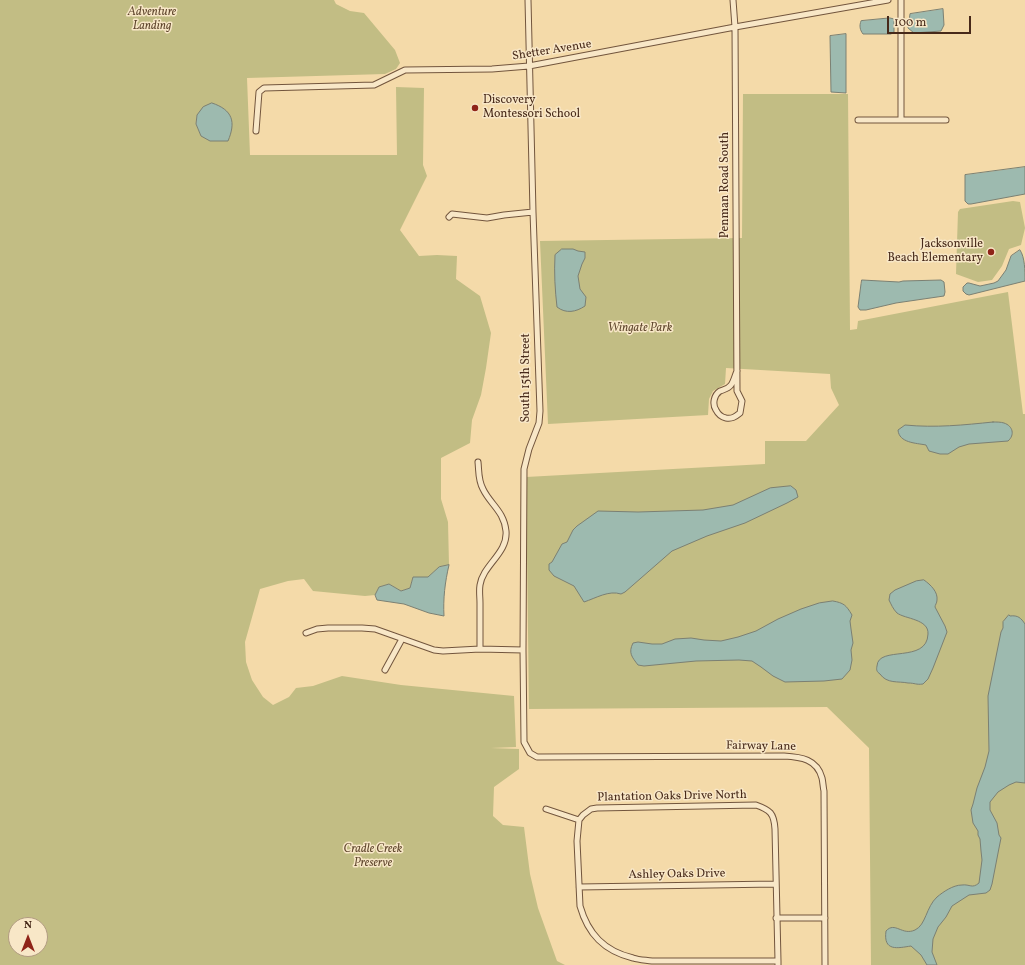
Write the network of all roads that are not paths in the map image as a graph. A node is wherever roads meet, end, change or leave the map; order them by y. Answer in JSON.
{"nodes":[{"id":1,"x":528,"y":0,"type":"edge"},
{"id":2,"x":733,"y":0,"type":"edge"},
{"id":3,"x":888,"y":0,"type":"edge"},
{"id":4,"x":901,"y":0,"type":"edge"},
{"id":5,"x":735,"y":27,"type":"junction"},
{"id":6,"x":529,"y":66,"type":"junction"},
{"id":7,"x":858,"y":120,"type":"dead end"},
{"id":8,"x":901,"y":120,"type":"junction"},
{"id":9,"x":946,"y":120,"type":"dead end"},
{"id":10,"x":256,"y":131,"type":"dead end"},
{"id":11,"x":533,"y":212,"type":"junction"},
{"id":12,"x":449,"y":217,"type":"dead end"},
{"id":13,"x":737,"y":371,"type":"junction"},
{"id":14,"x":726,"y":390,"type":"junction"},
{"id":15,"x":740,"y":396,"type":"junction"},
{"id":16,"x":478,"y":462,"type":"dead end"},
{"id":17,"x":306,"y":633,"type":"dead end"},
{"id":18,"x":402,"y":639,"type":"junction"},
{"id":19,"x":480,"y":649,"type":"junction"},
{"id":20,"x":523,"y":650,"type":"junction"},
{"id":21,"x":385,"y":670,"type":"dead end"},
{"id":22,"x":529,"y":752,"type":"joint"},
{"id":23,"x":546,"y":809,"type":"dead end"},
{"id":24,"x":579,"y":820,"type":"junction"},
{"id":25,"x":776,"y":884,"type":"junction"},
{"id":26,"x":579,"y":887,"type":"junction"},
{"id":27,"x":776,"y":918,"type":"junction"},
{"id":28,"x":825,"y":918,"type":"junction"},
{"id":29,"x":701,"y":963,"type":"edge"},
{"id":30,"x":778,"y":963,"type":"edge"},
{"id":31,"x":825,"y":965,"type":"edge"}],
"edges":[{"from":1,"to":6,"type":"street","name":"South 15th Street"},
{"from":2,"to":5,"type":"street","name":"Penman Road South"},
{"from":3,"to":5,"type":"street","name":"Shetter Avenue"},
{"from":4,"to":8,"type":"street"},
{"from":5,"to":6,"type":"street","name":"Shetter Avenue"},
{"from":5,"to":13,"type":"street","name":"Penman Road South"},
{"from":6,"to":10,"type":"street","name":"Shetter Avenue"},
{"from":6,"to":11,"type":"street","name":"South 15th Street"},
{"from":7,"to":8,"type":"street"},
{"from":8,"to":9,"type":"street"},
{"from":11,"to":12,"type":"street"},
{"from":11,"to":20,"type":"street","name":"South 15th Street"},
{"from":13,"to":14,"type":"street","name":"Penman Road South"},
{"from":13,"to":15,"type":"street","name":"Penman Road South"},
{"from":14,"to":15,"type":"street"},
{"from":14,"to":15,"type":"street","name":"Penman Road South"},
{"from":16,"to":19,"type":"street"},
{"from":17,"to":18,"type":"street"},
{"from":18,"to":19,"type":"street"},
{"from":18,"to":21,"type":"street"},
{"from":19,"to":20,"type":"street"},
{"from":20,"to":22,"type":"street","name":"South 15th Street"},
{"from":22,"to":28,"type":"street","name":"Fairway Lane"},
{"from":23,"to":24,"type":"street"},
{"from":24,"to":25,"type":"street","name":"Plantation Oaks Drive North"},
{"from":24,"to":26,"type":"street"},
{"from":25,"to":26,"type":"street","name":"Ashley Oaks Drive"},
{"from":25,"to":27,"type":"street"},
{"from":26,"to":29,"type":"street"},
{"from":27,"to":28,"type":"street"},
{"from":27,"to":30,"type":"street"},
{"from":28,"to":31,"type":"street","name":"Fairway Lane"},
{"from":29,"to":30,"type":"street"}]}
